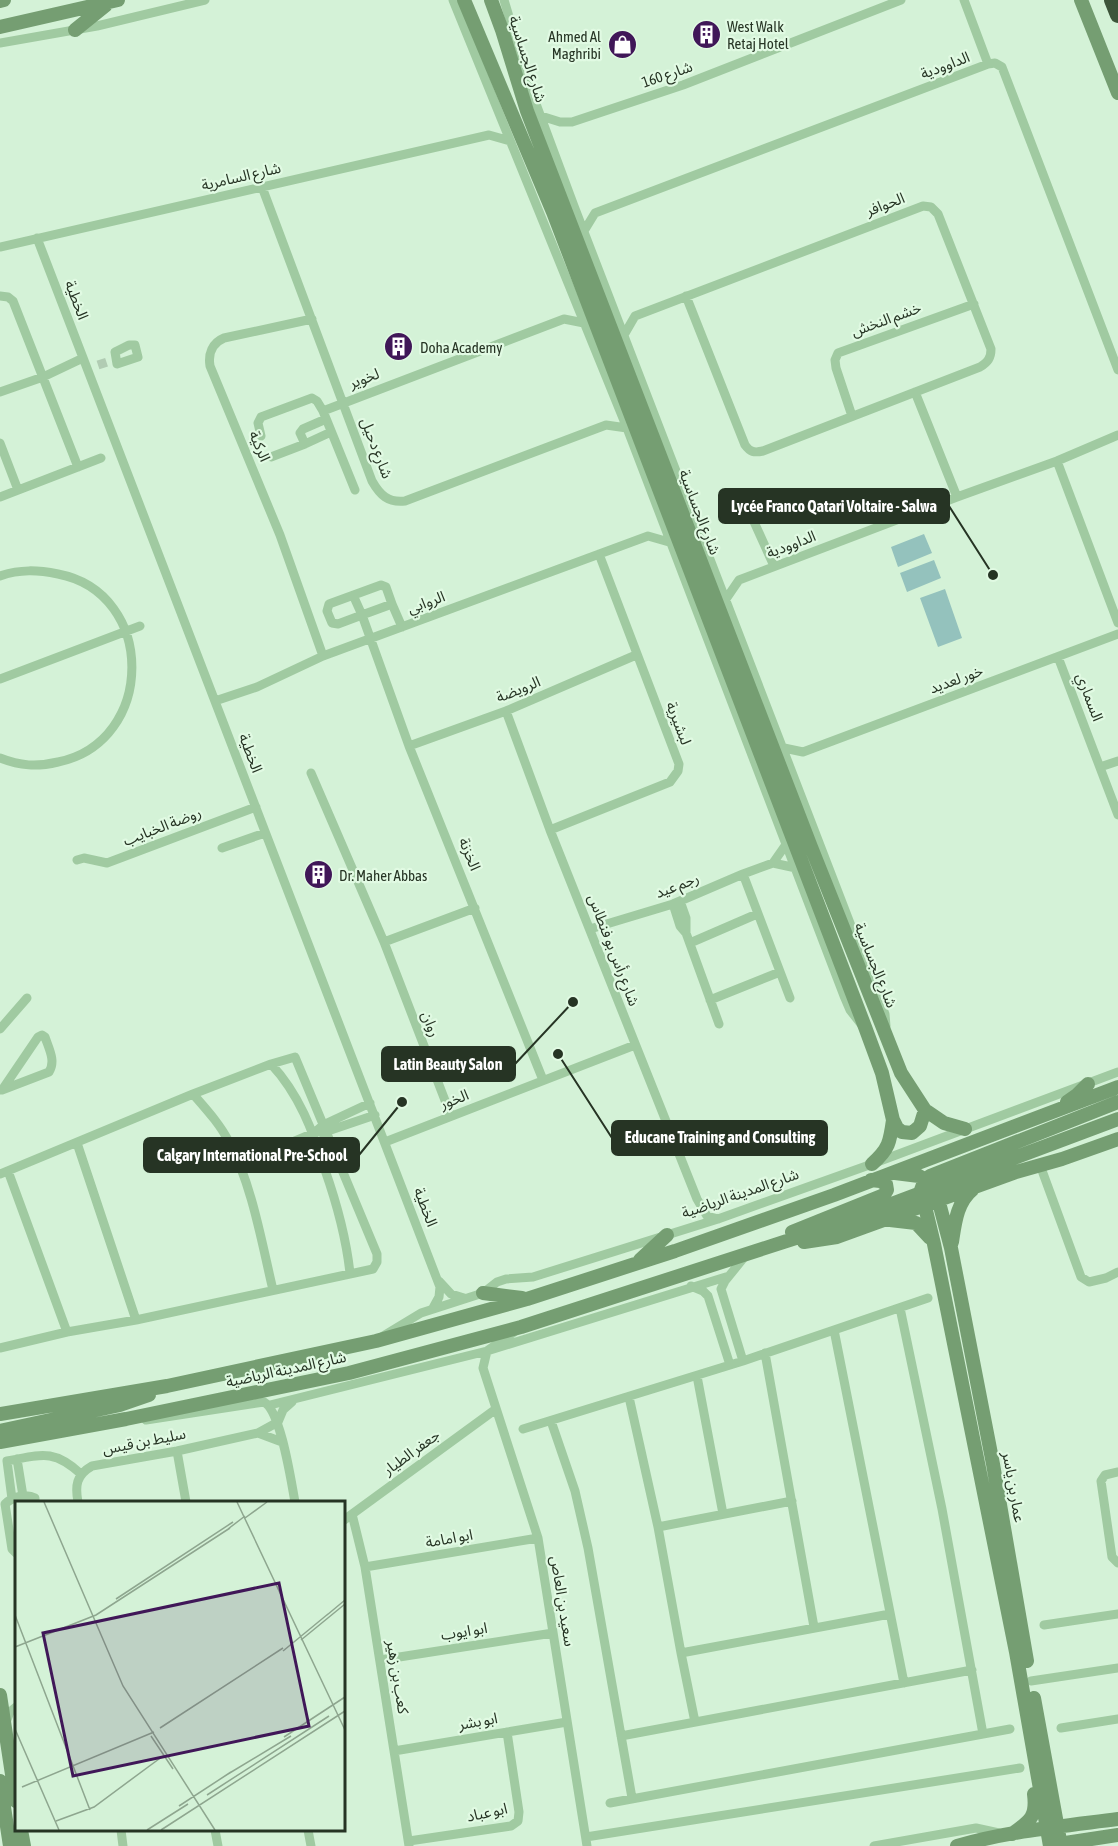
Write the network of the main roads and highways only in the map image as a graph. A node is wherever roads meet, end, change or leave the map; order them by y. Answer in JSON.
{"nodes":[{"id":1,"x":1112,"y":0,"type":"edge"},
{"id":2,"x":1118,"y":15,"type":"edge"}],
"edges":[{"from":1,"to":2,"type":"highway"}]}
